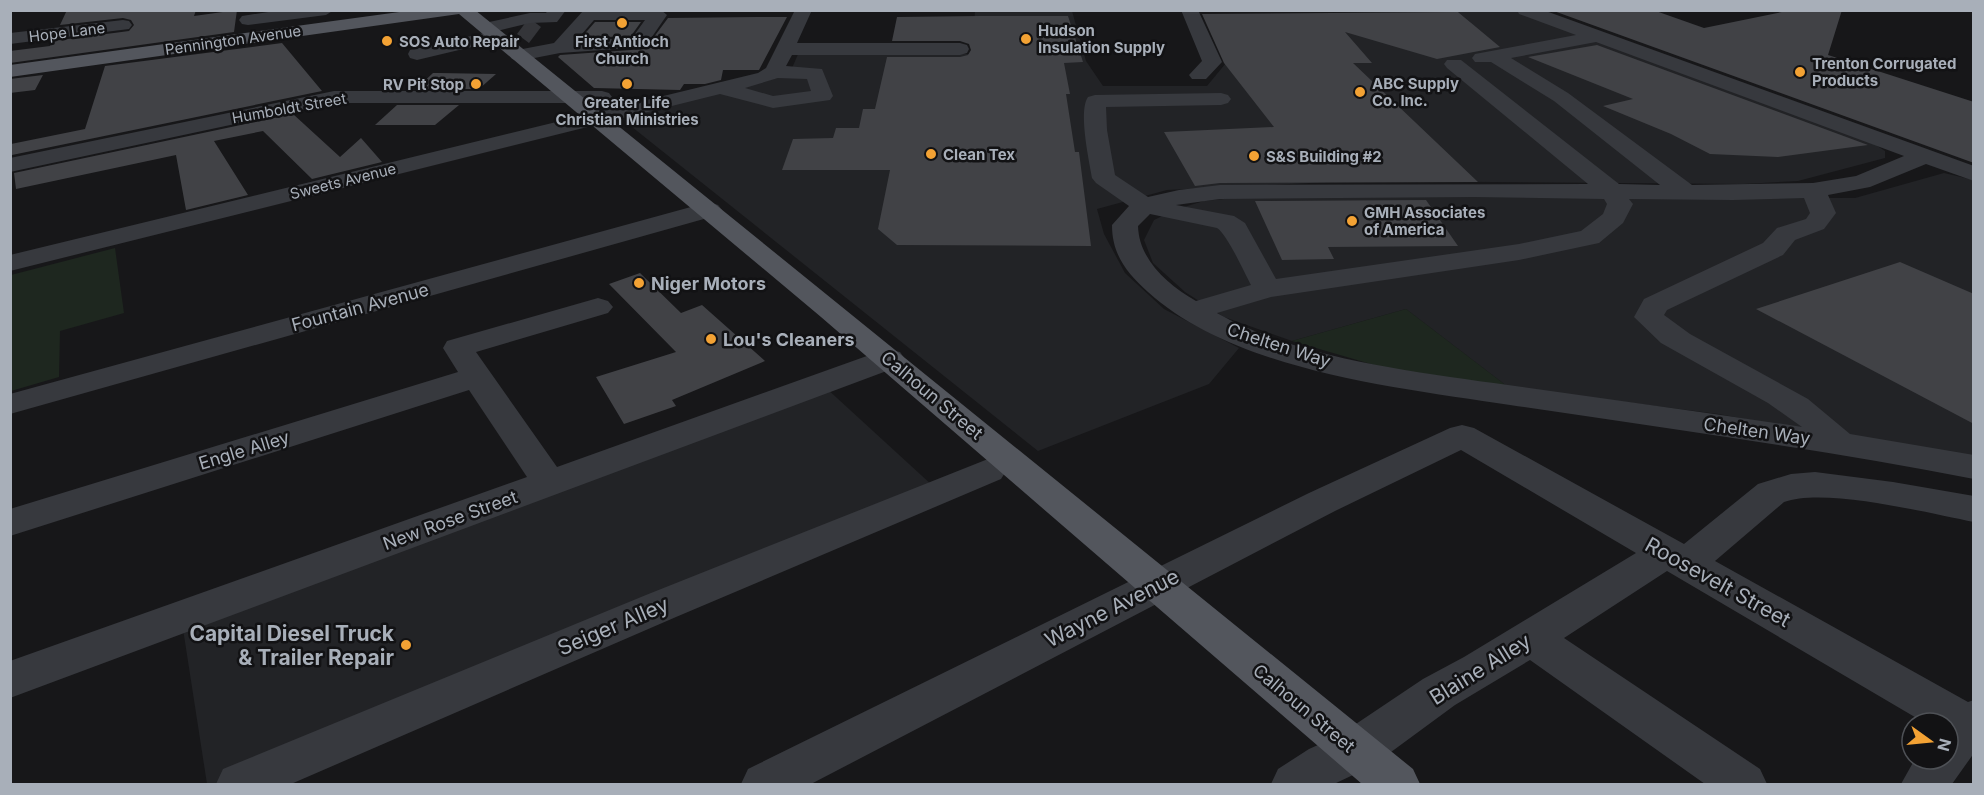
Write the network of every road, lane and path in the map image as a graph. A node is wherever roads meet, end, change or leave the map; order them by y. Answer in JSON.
{"nodes":[{"id":1,"x":326,"y":10,"type":"edge"},
{"id":2,"x":456,"y":10,"type":"edge"},
{"id":3,"x":464,"y":10,"type":"edge"},
{"id":4,"x":558,"y":10,"type":"edge"},
{"id":5,"x":804,"y":10,"type":"edge"},
{"id":6,"x":1189,"y":10,"type":"edge"},
{"id":7,"x":1525,"y":10,"type":"edge"},
{"id":8,"x":256,"y":15,"type":"edge"},
{"id":9,"x":124,"y":18,"type":"edge"},
{"id":10,"x":525,"y":34,"type":"edge"},
{"id":11,"x":1595,"y":37,"type":"junction"},
{"id":12,"x":242,"y":38,"type":"junction"},
{"id":13,"x":10,"y":39,"type":"edge"},
{"id":14,"x":560,"y":47,"type":"dead end"},
{"id":15,"x":785,"y":49,"type":"junction"},
{"id":16,"x":960,"y":49,"type":"dead end"},
{"id":17,"x":417,"y":54,"type":"dead end"},
{"id":18,"x":1494,"y":56,"type":"junction"},
{"id":19,"x":112,"y":57,"type":"junction"},
{"id":20,"x":622,"y":59,"type":"dead end"},
{"id":21,"x":10,"y":71,"type":"edge"},
{"id":22,"x":774,"y":72,"type":"junction"},
{"id":23,"x":1199,"y":75,"type":"dead end"},
{"id":24,"x":719,"y":88,"type":"junction"},
{"id":25,"x":572,"y":98,"type":"junction"},
{"id":26,"x":676,"y":99,"type":"junction"},
{"id":27,"x":1221,"y":99,"type":"dead end"},
{"id":28,"x":597,"y":118,"type":"junction"},
{"id":29,"x":1926,"y":156,"type":"junction"},
{"id":30,"x":10,"y":165,"type":"edge"},
{"id":31,"x":1974,"y":174,"type":"edge"},
{"id":32,"x":1813,"y":190,"type":"junction"},
{"id":33,"x":1612,"y":191,"type":"junction"},
{"id":34,"x":1685,"y":192,"type":"junction"},
{"id":35,"x":1144,"y":205,"type":"junction"},
{"id":36,"x":709,"y":210,"type":"junction"},
{"id":37,"x":10,"y":263,"type":"edge"},
{"id":38,"x":1268,"y":289,"type":"junction"},
{"id":39,"x":598,"y":307,"type":"dead end"},
{"id":40,"x":1193,"y":311,"type":"junction"},
{"id":41,"x":889,"y":359,"type":"junction"},
{"id":42,"x":477,"y":377,"type":"junction"},
{"id":43,"x":10,"y":404,"type":"edge"},
{"id":44,"x":1462,"y":436,"type":"joint"},
{"id":45,"x":1839,"y":443,"type":"junction"},
{"id":46,"x":1974,"y":467,"type":"edge"},
{"id":47,"x":988,"y":471,"type":"dead end"},
{"id":48,"x":550,"y":484,"type":"junction"},
{"id":49,"x":1974,"y":509,"type":"edge"},
{"id":50,"x":10,"y":523,"type":"edge"},
{"id":51,"x":1676,"y":559,"type":"junction"},
{"id":52,"x":1159,"y":585,"type":"junction"},
{"id":53,"x":1530,"y":638,"type":"junction"},
{"id":54,"x":10,"y":680,"type":"edge"},
{"id":55,"x":1961,"y":736,"type":"edge"},
{"id":56,"x":1355,"y":751,"type":"junction"},
{"id":57,"x":240,"y":784,"type":"edge"},
{"id":58,"x":765,"y":784,"type":"edge"},
{"id":59,"x":1295,"y":784,"type":"edge"},
{"id":60,"x":1396,"y":784,"type":"edge"},
{"id":61,"x":1743,"y":784,"type":"edge"},
{"id":62,"x":1925,"y":784,"type":"edge"}],
"edges":[{"from":1,"to":8,"type":"street"},
{"from":2,"to":12,"type":"main road","name":"Pennington Avenue"},
{"from":3,"to":10,"type":"main road","name":"Calhoun Street"},
{"from":4,"to":10,"type":"street"},
{"from":5,"to":15,"type":"street"},
{"from":6,"to":23,"type":"street"},
{"from":7,"to":11,"type":"street"},
{"from":8,"to":12,"type":"street"},
{"from":9,"to":13,"type":"street","name":"Hope Lane"},
{"from":9,"to":19,"type":"street"},
{"from":10,"to":14,"type":"street"},
{"from":10,"to":17,"type":"street"},
{"from":10,"to":20,"type":"street"},
{"from":10,"to":25,"type":"main road","name":"Calhoun Street"},
{"from":11,"to":18,"type":"street"},
{"from":11,"to":29,"type":"street"},
{"from":12,"to":19,"type":"main road","name":"Pennington Avenue"},
{"from":15,"to":16,"type":"street"},
{"from":15,"to":22,"type":"street"},
{"from":18,"to":33,"type":"street"},
{"from":18,"to":34,"type":"street"},
{"from":19,"to":21,"type":"main road","name":"Pennington Avenue"},
{"from":22,"to":24,"type":"street"},
{"from":22,"to":24,"type":"street"},
{"from":24,"to":26,"type":"street"},
{"from":25,"to":26,"type":"street","name":"Humboldt Street"},
{"from":25,"to":28,"type":"main road","name":"Calhoun Street"},
{"from":25,"to":30,"type":"street","name":"Humboldt Street"},
{"from":26,"to":28,"type":"street","name":"Sweets Avenue"},
{"from":27,"to":35,"type":"street"},
{"from":28,"to":36,"type":"main road","name":"Calhoun Street"},
{"from":28,"to":37,"type":"street","name":"Sweets Avenue"},
{"from":29,"to":31,"type":"street"},
{"from":29,"to":32,"type":"street"},
{"from":32,"to":34,"type":"street"},
{"from":32,"to":45,"type":"street"},
{"from":33,"to":34,"type":"street"},
{"from":33,"to":35,"type":"street"},
{"from":33,"to":38,"type":"street"},
{"from":35,"to":38,"type":"street"},
{"from":35,"to":40,"type":"street","name":"Chelten Way"},
{"from":36,"to":41,"type":"main road","name":"Calhoun Street"},
{"from":36,"to":43,"type":"street","name":"Fountain Avenue"},
{"from":38,"to":40,"type":"street"},
{"from":39,"to":42,"type":"street"},
{"from":40,"to":45,"type":"street","name":"Chelten Way"},
{"from":41,"to":48,"type":"street","name":"New Rose Street"},
{"from":41,"to":52,"type":"main road","name":"Calhoun Street"},
{"from":42,"to":48,"type":"street"},
{"from":42,"to":50,"type":"street","name":"Engle Alley"},
{"from":44,"to":51,"type":"street","name":"Roosevelt Street"},
{"from":44,"to":52,"type":"street","name":"Wayne Avenue"},
{"from":45,"to":46,"type":"street","name":"Chelten Way"},
{"from":47,"to":57,"type":"street","name":"Seiger Alley"},
{"from":48,"to":54,"type":"street","name":"New Rose Street"},
{"from":49,"to":51,"type":"street","name":"Blaine Alley"},
{"from":51,"to":53,"type":"street","name":"Blaine Alley"},
{"from":51,"to":55,"type":"street","name":"Roosevelt Street"},
{"from":52,"to":56,"type":"main road","name":"Calhoun Street"},
{"from":52,"to":58,"type":"street","name":"Wayne Avenue"},
{"from":53,"to":56,"type":"street","name":"Blaine Alley"},
{"from":53,"to":61,"type":"street"},
{"from":55,"to":62,"type":"street"},
{"from":56,"to":59,"type":"street","name":"Blaine Alley"},
{"from":56,"to":60,"type":"main road","name":"Calhoun Street"}]}
